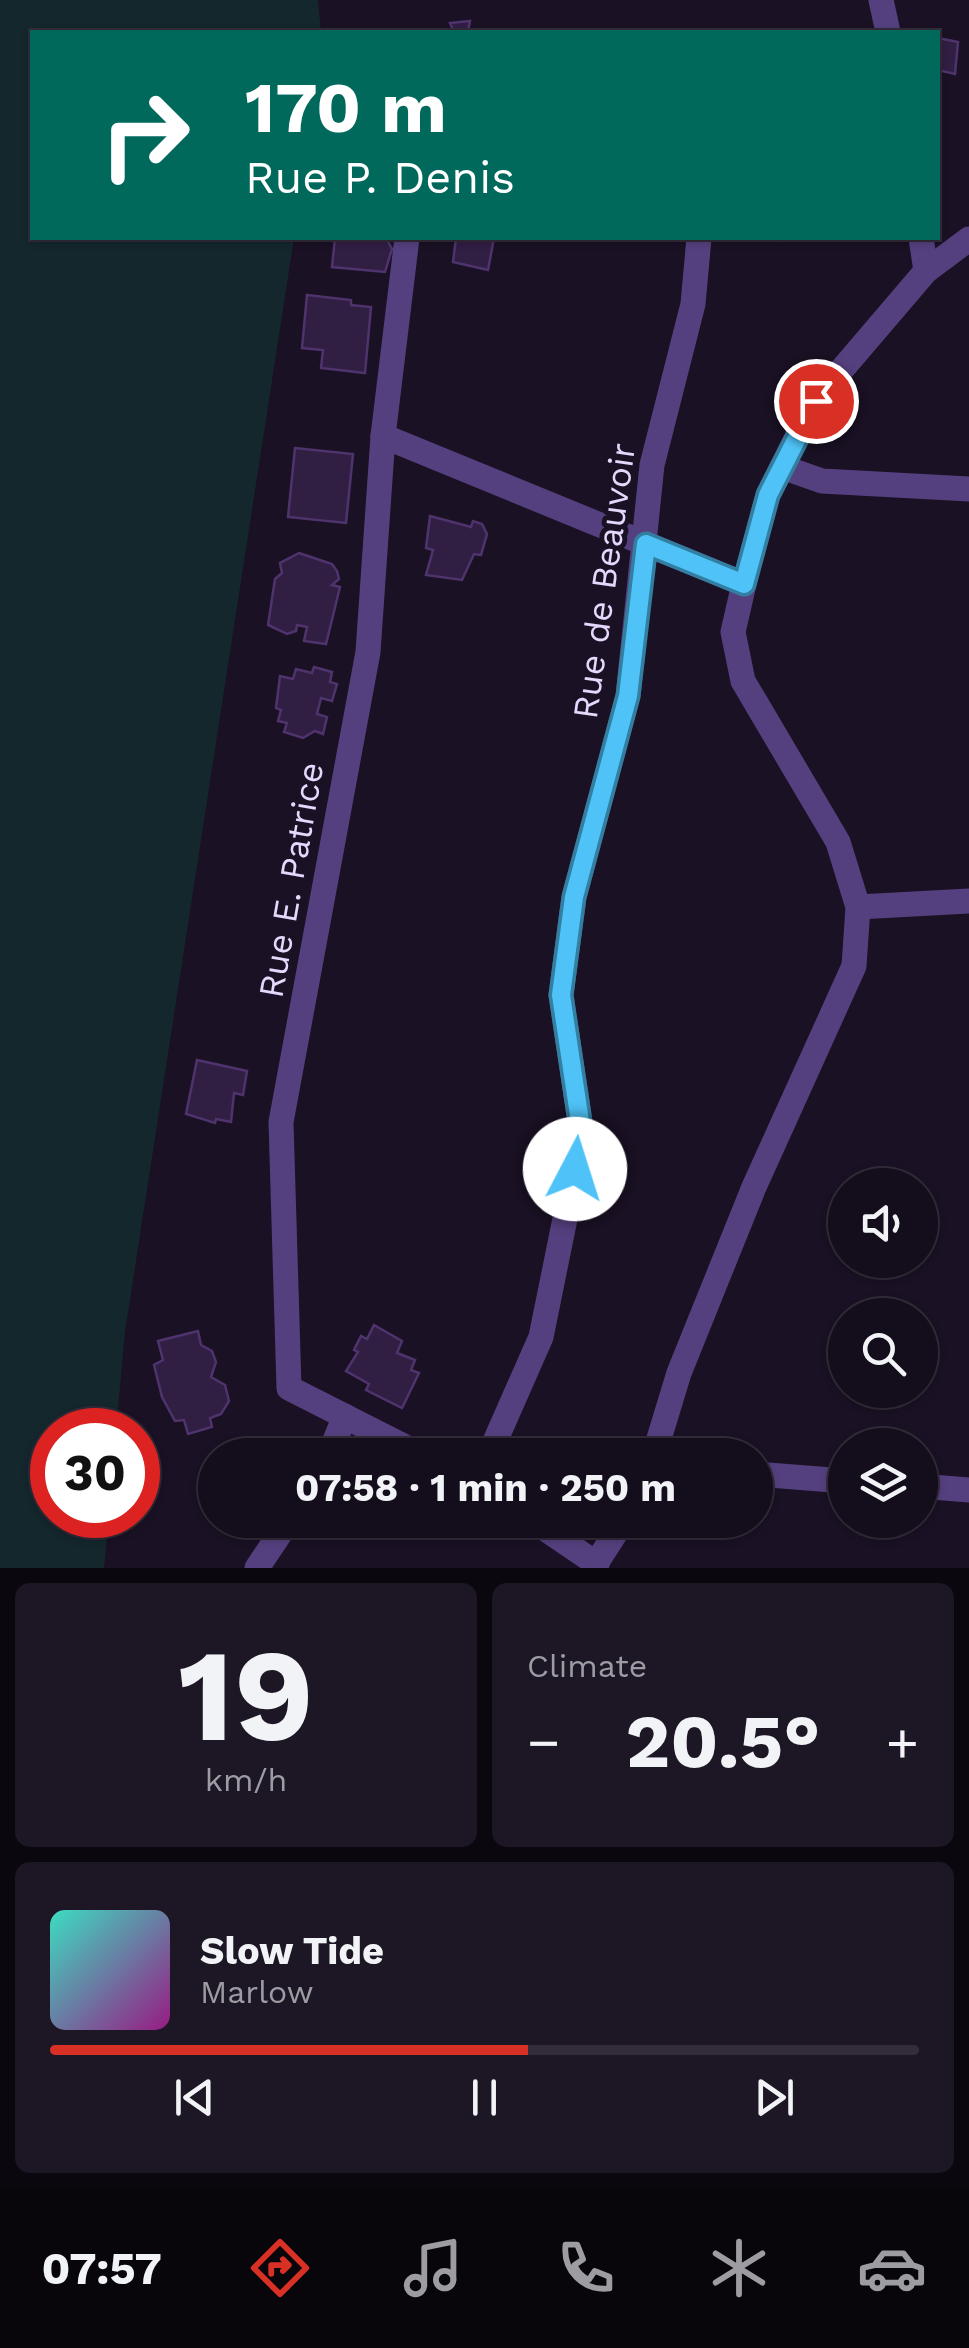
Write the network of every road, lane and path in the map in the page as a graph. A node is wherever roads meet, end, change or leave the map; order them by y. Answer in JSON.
{"nodes":[{"id":1,"x":881,"y":0,"type":"edge"},
{"id":2,"x":888,"y":30,"type":"edge"},
{"id":3,"x":969,"y":238,"type":"edge"},
{"id":4,"x":407,"y":240,"type":"edge"},
{"id":5,"x":700,"y":240,"type":"edge"},
{"id":6,"x":921,"y":240,"type":"edge"},
{"id":7,"x":926,"y":272,"type":"junction"},
{"id":8,"x":382,"y":436,"type":"junction"},
{"id":9,"x":782,"y":467,"type":"junction"},
{"id":10,"x":969,"y":488,"type":"edge"},
{"id":11,"x":646,"y":544,"type":"junction"},
{"id":12,"x":744,"y":584,"type":"junction"},
{"id":13,"x":969,"y":901,"type":"edge"},
{"id":14,"x":858,"y":907,"type":"junction"},
{"id":15,"x":345,"y":1416,"type":"junction"},
{"id":16,"x":335,"y":1438,"type":"edge"},
{"id":17,"x":388,"y":1438,"type":"edge"},
{"id":18,"x":497,"y":1438,"type":"edge"},
{"id":19,"x":659,"y":1438,"type":"edge"},
{"id":20,"x":773,"y":1475,"type":"edge"},
{"id":21,"x":828,"y":1480,"type":"edge"},
{"id":22,"x":938,"y":1487,"type":"edge"},
{"id":23,"x":969,"y":1490,"type":"edge"},
{"id":24,"x":277,"y":1538,"type":"edge"},
{"id":25,"x":557,"y":1538,"type":"edge"},
{"id":26,"x":613,"y":1538,"type":"edge"},
{"id":27,"x":595,"y":1566,"type":"edge"},
{"id":28,"x":257,"y":1568,"type":"edge"}],
"edges":[{"from":1,"to":2,"type":"street"},
{"from":3,"to":7,"type":"street"},
{"from":4,"to":8,"type":"street","name":"Rue E. Patrice"},
{"from":5,"to":11,"type":"street","name":"Rue de Beauvoir"},
{"from":6,"to":7,"type":"street"},
{"from":7,"to":9,"type":"street"},
{"from":8,"to":11,"type":"street"},
{"from":8,"to":15,"type":"street","name":"Rue E. Patrice"},
{"from":9,"to":10,"type":"street"},
{"from":9,"to":12,"type":"street"},
{"from":11,"to":12,"type":"street"},
{"from":11,"to":18,"type":"street","name":"Rue de Beauvoir"},
{"from":12,"to":14,"type":"street"},
{"from":13,"to":14,"type":"street"},
{"from":14,"to":19,"type":"street"},
{"from":15,"to":16,"type":"street"},
{"from":15,"to":17,"type":"street","name":"Rue E. Patrice"},
{"from":20,"to":21,"type":"street"},
{"from":22,"to":23,"type":"street"},
{"from":24,"to":28,"type":"street"},
{"from":25,"to":27,"type":"street"},
{"from":26,"to":27,"type":"street"}]}
